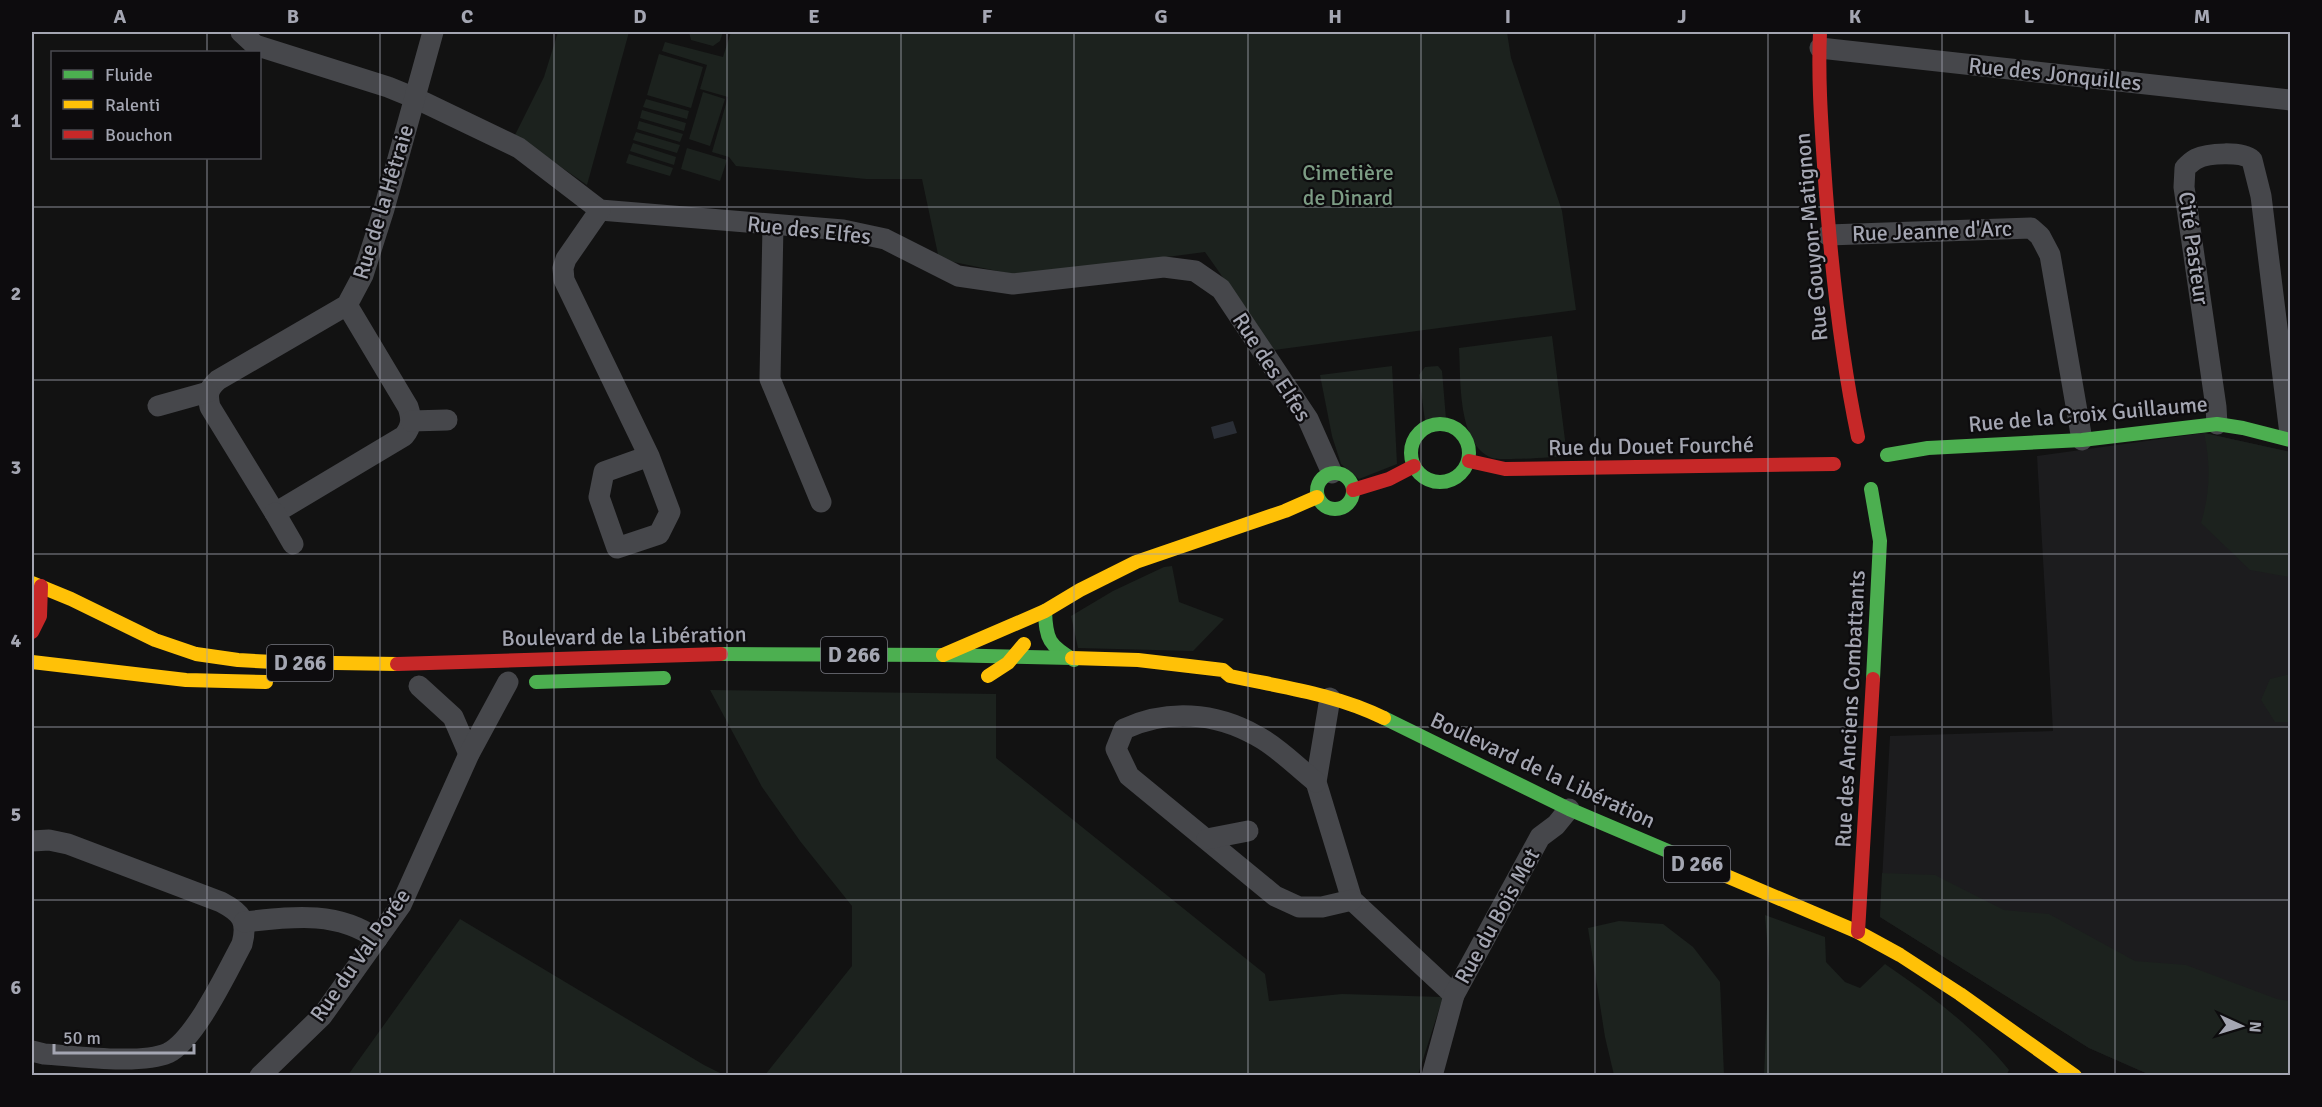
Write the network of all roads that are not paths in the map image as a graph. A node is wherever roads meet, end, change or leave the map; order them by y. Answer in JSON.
{"nodes":[{"id":1,"x":241,"y":32,"type":"edge"},
{"id":2,"x":434,"y":32,"type":"edge"},
{"id":3,"x":1820,"y":40,"type":"edge"},
{"id":4,"x":415,"y":98,"type":"junction"},
{"id":5,"x":2290,"y":100,"type":"edge"},
{"id":6,"x":600,"y":210,"type":"junction"},
{"id":7,"x":773,"y":225,"type":"junction"},
{"id":8,"x":1828,"y":235,"type":"junction"},
{"id":9,"x":347,"y":305,"type":"junction"},
{"id":10,"x":208,"y":392,"type":"junction"},
{"id":11,"x":158,"y":406,"type":"dead end"},
{"id":12,"x":447,"y":420,"type":"dead end"},
{"id":13,"x":411,"y":422,"type":"junction"},
{"id":14,"x":2217,"y":424,"type":"junction"},
{"id":15,"x":2290,"y":434,"type":"edge"},
{"id":16,"x":1858,"y":437,"type":"junction"},
{"id":17,"x":2082,"y":440,"type":"junction"},
{"id":18,"x":2290,"y":440,"type":"edge"},
{"id":19,"x":1882,"y":447,"type":"junction"},
{"id":20,"x":649,"y":456,"type":"dead end"},
{"id":21,"x":1469,"y":461,"type":"junction"},
{"id":22,"x":1834,"y":464,"type":"junction"},
{"id":23,"x":1414,"y":466,"type":"junction"},
{"id":24,"x":1332,"y":473,"type":"junction"},
{"id":25,"x":1839,"y":480,"type":"dead end"},
{"id":26,"x":1871,"y":489,"type":"junction"},
{"id":27,"x":1353,"y":490,"type":"junction"},
{"id":28,"x":1854,"y":490,"type":"dead end"},
{"id":29,"x":1317,"y":497,"type":"junction"},
{"id":30,"x":821,"y":502,"type":"dead end"},
{"id":31,"x":275,"y":513,"type":"junction"},
{"id":32,"x":293,"y":544,"type":"dead end"},
{"id":33,"x":35,"y":582,"type":"edge"},
{"id":34,"x":1045,"y":611,"type":"junction"},
{"id":35,"x":32,"y":632,"type":"edge"},
{"id":36,"x":943,"y":655,"type":"junction"},
{"id":37,"x":1012,"y":658,"type":"junction"},
{"id":38,"x":1074,"y":660,"type":"junction"},
{"id":39,"x":32,"y":662,"type":"edge"},
{"id":40,"x":1230,"y":676,"type":"junction"},
{"id":41,"x":680,"y":677,"type":"dead end"},
{"id":42,"x":1011,"y":680,"type":"dead end"},
{"id":43,"x":279,"y":682,"type":"dead end"},
{"id":44,"x":502,"y":682,"type":"joint"},
{"id":45,"x":1213,"y":683,"type":"dead end"},
{"id":46,"x":413,"y":685,"type":"joint"},
{"id":47,"x":441,"y":685,"type":"dead end"},
{"id":48,"x":1330,"y":698,"type":"junction"},
{"id":49,"x":469,"y":754,"type":"junction"},
{"id":50,"x":1316,"y":782,"type":"junction"},
{"id":51,"x":1550,"y":799,"type":"junction"},
{"id":52,"x":1569,"y":809,"type":"junction"},
{"id":53,"x":1248,"y":831,"type":"dead end"},
{"id":54,"x":1540,"y":837,"type":"junction"},
{"id":55,"x":1207,"y":839,"type":"junction"},
{"id":56,"x":32,"y":841,"type":"edge"},
{"id":57,"x":1352,"y":900,"type":"junction"},
{"id":58,"x":244,"y":922,"type":"junction"},
{"id":59,"x":1858,"y":932,"type":"junction"},
{"id":60,"x":377,"y":939,"type":"junction"},
{"id":61,"x":1454,"y":995,"type":"junction"},
{"id":62,"x":32,"y":1051,"type":"edge"},
{"id":63,"x":260,"y":1076,"type":"edge"},
{"id":64,"x":1432,"y":1076,"type":"edge"},
{"id":65,"x":2074,"y":1076,"type":"edge"}],
"edges":[{"from":1,"to":4,"type":"street"},
{"from":2,"to":4,"type":"street","name":"Rue de la Hêtraie"},
{"from":3,"to":5,"type":"street","name":"Rue des Jonquilles"},
{"from":3,"to":8,"type":"main road","name":"Rue Gouyon-Matignon"},
{"from":4,"to":6,"type":"street"},
{"from":4,"to":9,"type":"street","name":"Rue de la Hêtraie"},
{"from":6,"to":7,"type":"street","name":"Rue des Elfes"},
{"from":6,"to":20,"type":"street"},
{"from":7,"to":24,"type":"street","name":"Rue des Elfes"},
{"from":7,"to":30,"type":"street"},
{"from":8,"to":16,"type":"main road","name":"Rue Gouyon-Matignon"},
{"from":8,"to":17,"type":"street","name":"Rue Jeanne d'Arc"},
{"from":9,"to":10,"type":"street","name":"Rue de la Hêtraie"},
{"from":9,"to":13,"type":"street","name":"Rue de la Hêtraie"},
{"from":10,"to":11,"type":"street","name":"Rue de la Hêtraie"},
{"from":10,"to":31,"type":"street"},
{"from":12,"to":13,"type":"street"},
{"from":13,"to":31,"type":"street"},
{"from":14,"to":15,"type":"street","name":"Cité Pasteur"},
{"from":14,"to":17,"type":"main road","name":"Rue de la Croix Guillaume"},
{"from":14,"to":18,"type":"main road","name":"Rue de la Croix Guillaume"},
{"from":16,"to":19,"type":"main road"},
{"from":16,"to":22,"type":"main road"},
{"from":17,"to":19,"type":"main road","name":"Rue de la Croix Guillaume"},
{"from":19,"to":26,"type":"main road"},
{"from":21,"to":22,"type":"main road","name":"Rue du Douet Fourché"},
{"from":21,"to":23,"type":"main road"},
{"from":21,"to":23,"type":"main road"},
{"from":22,"to":25,"type":"main road"},
{"from":23,"to":27,"type":"main road"},
{"from":24,"to":27,"type":"main road"},
{"from":24,"to":29,"type":"main road"},
{"from":26,"to":28,"type":"main road"},
{"from":26,"to":59,"type":"main road","name":"Rue des Anciens Combattants"},
{"from":27,"to":29,"type":"main road"},
{"from":29,"to":34,"type":"main road"},
{"from":31,"to":32,"type":"street"},
{"from":33,"to":35,"type":"main road"},
{"from":33,"to":36,"type":"main road","name":"Boulevard de la Libération","number":"D 266"},
{"from":34,"to":36,"type":"main road"},
{"from":34,"to":37,"type":"main road"},
{"from":34,"to":38,"type":"main road"},
{"from":36,"to":37,"type":"main road","name":"Boulevard de la Libération","number":"D 266"},
{"from":37,"to":38,"type":"main road","name":"Boulevard de la Libération","number":"D 266"},
{"from":37,"to":42,"type":"main road"},
{"from":38,"to":40,"type":"main road","name":"Boulevard de la Libération","number":"D 266"},
{"from":39,"to":43,"type":"main road","number":"D 266"},
{"from":40,"to":45,"type":"main road"},
{"from":40,"to":48,"type":"main road","name":"Boulevard de la Libération","number":"D 266"},
{"from":41,"to":44,"type":"main road","name":"Boulevard de la Libération"},
{"from":44,"to":49,"type":"street","name":"Rue du Val Porée"},
{"from":46,"to":47,"type":"main road"},
{"from":46,"to":49,"type":"street"},
{"from":48,"to":50,"type":"street"},
{"from":48,"to":51,"type":"main road","name":"Boulevard de la Libération","number":"D 266"},
{"from":49,"to":60,"type":"street","name":"Rue du Val Porée"},
{"from":50,"to":55,"type":"street"},
{"from":50,"to":57,"type":"street"},
{"from":51,"to":52,"type":"main road","name":"Boulevard de la Libération","number":"D 266"},
{"from":51,"to":54,"type":"street","name":"Rue du Bois Met"},
{"from":52,"to":54,"type":"street","name":"Rue du Bois Met"},
{"from":52,"to":59,"type":"main road","name":"Boulevard de la Libération","number":"D 266"},
{"from":53,"to":55,"type":"street"},
{"from":54,"to":61,"type":"street","name":"Rue du Bois Met"},
{"from":55,"to":57,"type":"street"},
{"from":56,"to":58,"type":"street"},
{"from":57,"to":61,"type":"street","name":"Rue du Bois Met"},
{"from":58,"to":60,"type":"street"},
{"from":58,"to":62,"type":"street"},
{"from":59,"to":65,"type":"main road","name":"Boulevard de la Libération","number":"D 266"},
{"from":60,"to":63,"type":"street","name":"Rue du Val Porée"},
{"from":61,"to":64,"type":"street","name":"Rue du Bois Met"}]}
